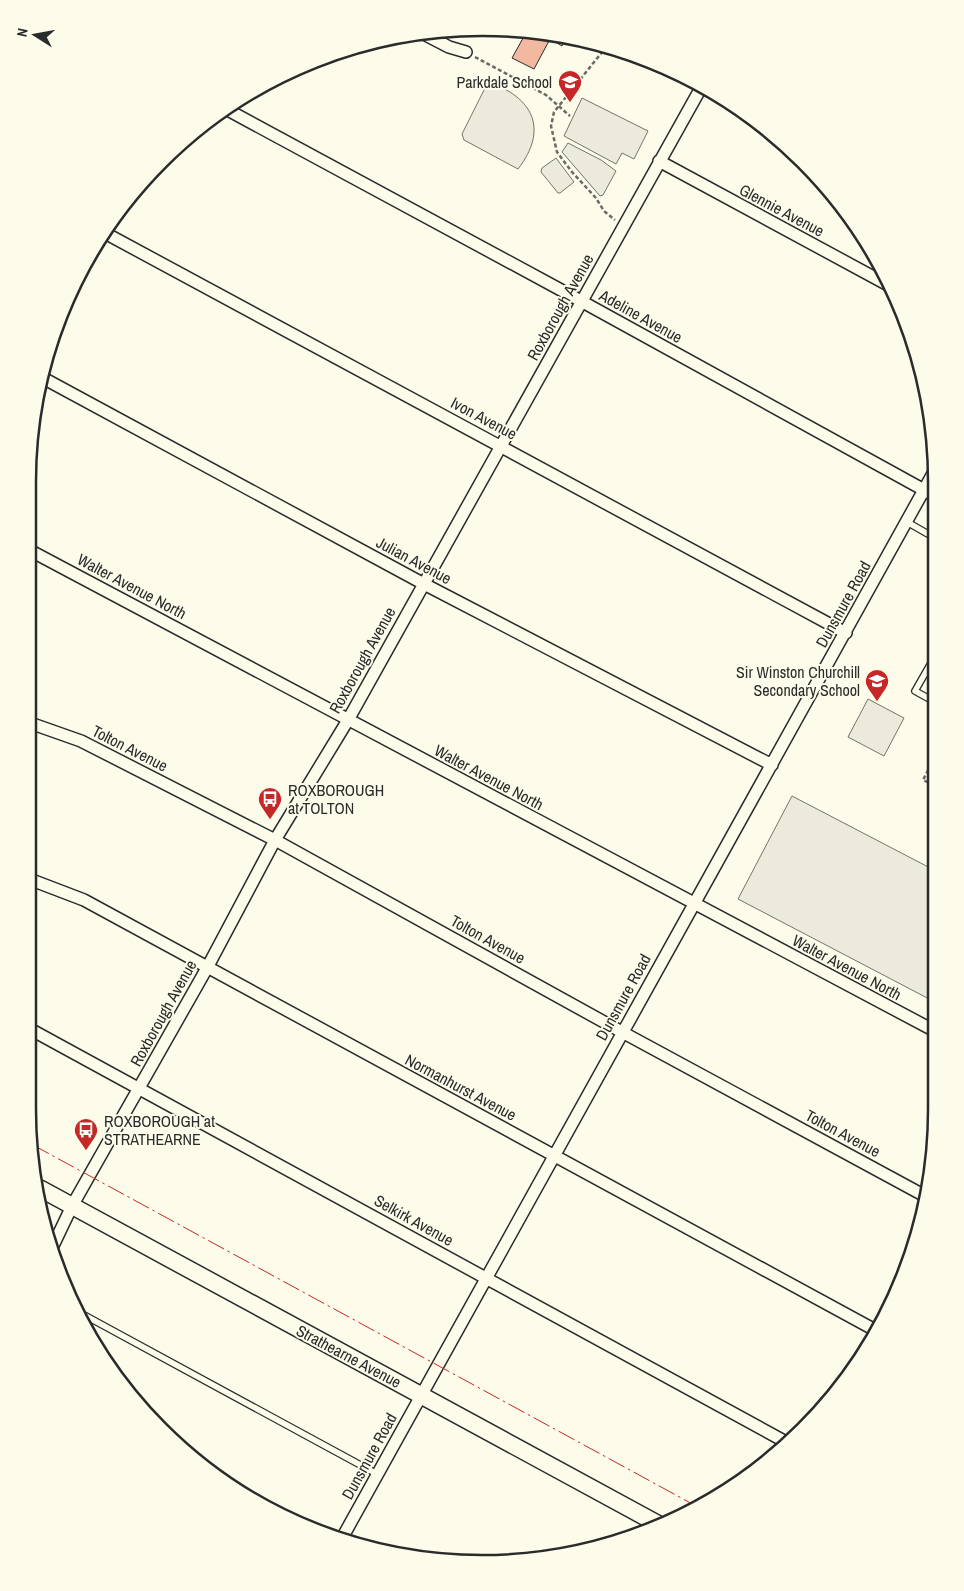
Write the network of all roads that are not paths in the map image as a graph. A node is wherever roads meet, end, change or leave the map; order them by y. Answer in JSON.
{"nodes":[{"id":1,"x":433,"y":39,"type":"edge"},
{"id":2,"x":466,"y":52,"type":"road end"},
{"id":3,"x":698,"y":92,"type":"edge"},
{"id":4,"x":232,"y":112,"type":"edge"},
{"id":5,"x":659,"y":162,"type":"junction"},
{"id":6,"x":110,"y":236,"type":"edge"},
{"id":7,"x":880,"y":280,"type":"edge"},
{"id":8,"x":581,"y":302,"type":"junction"},
{"id":9,"x":48,"y":381,"type":"edge"},
{"id":10,"x":501,"y":446,"type":"junction"},
{"id":11,"x":928,"y":483,"type":"edge"},
{"id":12,"x":924,"y":490,"type":"junction"},
{"id":13,"x":928,"y":492,"type":"edge"},
{"id":14,"x":907,"y":522,"type":"junction"},
{"id":15,"x":928,"y":534,"type":"edge"},
{"id":16,"x":36,"y":554,"type":"edge"},
{"id":17,"x":424,"y":584,"type":"junction"},
{"id":18,"x":846,"y":633,"type":"junction"},
{"id":19,"x":928,"y":669,"type":"edge"},
{"id":20,"x":928,"y":698,"type":"edge"},
{"id":21,"x":348,"y":720,"type":"junction"},
{"id":22,"x":36,"y":725,"type":"edge"},
{"id":23,"x":772,"y":765,"type":"junction"},
{"id":24,"x":275,"y":840,"type":"junction"},
{"id":25,"x":36,"y":882,"type":"edge"},
{"id":26,"x":693,"y":904,"type":"junction"},
{"id":27,"x":207,"y":968,"type":"junction"},
{"id":28,"x":928,"y":1027,"type":"edge"},
{"id":29,"x":36,"y":1032,"type":"edge"},
{"id":30,"x":622,"y":1032,"type":"junction"},
{"id":31,"x":139,"y":1089,"type":"junction"},
{"id":32,"x":553,"y":1156,"type":"junction"},
{"id":33,"x":44,"y":1191,"type":"edge"},
{"id":34,"x":920,"y":1193,"type":"edge"},
{"id":35,"x":72,"y":1206,"type":"junction"},
{"id":36,"x":56,"y":1240,"type":"edge"},
{"id":37,"x":486,"y":1278,"type":"junction"},
{"id":38,"x":88,"y":1317,"type":"edge"},
{"id":39,"x":870,"y":1328,"type":"edge"},
{"id":40,"x":421,"y":1395,"type":"junction"},
{"id":41,"x":781,"y":1439,"type":"edge"},
{"id":42,"x":377,"y":1474,"type":"junction"},
{"id":43,"x":653,"y":1521,"type":"edge"},
{"id":44,"x":345,"y":1533,"type":"edge"}],
"edges":[{"from":1,"to":2,"type":"street"},
{"from":3,"to":5,"type":"street","name":"Roxborough Avenue"},
{"from":4,"to":8,"type":"street","name":"Adeline Avenue"},
{"from":5,"to":7,"type":"street","name":"Glennie Avenue"},
{"from":5,"to":8,"type":"street","name":"Roxborough Avenue"},
{"from":6,"to":10,"type":"street","name":"Ivon Avenue"},
{"from":8,"to":10,"type":"street","name":"Roxborough Avenue"},
{"from":8,"to":12,"type":"street","name":"Adeline Avenue"},
{"from":9,"to":17,"type":"street","name":"Julian Avenue"},
{"from":10,"to":17,"type":"street","name":"Roxborough Avenue"},
{"from":10,"to":18,"type":"street","name":"Ivon Avenue"},
{"from":11,"to":12,"type":"street","name":"Dunsmure Road"},
{"from":12,"to":13,"type":"street","name":"Adeline Avenue"},
{"from":12,"to":14,"type":"street","name":"Dunsmure Road"},
{"from":14,"to":15,"type":"lane"},
{"from":14,"to":18,"type":"street","name":"Dunsmure Road"},
{"from":16,"to":21,"type":"street","name":"Walter Avenue North"},
{"from":17,"to":21,"type":"street","name":"Roxborough Avenue"},
{"from":17,"to":23,"type":"street","name":"Julian Avenue"},
{"from":18,"to":23,"type":"street","name":"Dunsmure Road"},
{"from":19,"to":20,"type":"lane"},
{"from":21,"to":24,"type":"street","name":"Roxborough Avenue"},
{"from":21,"to":26,"type":"street","name":"Walter Avenue North"},
{"from":22,"to":24,"type":"street","name":"Tolton Avenue"},
{"from":23,"to":26,"type":"street","name":"Dunsmure Road"},
{"from":24,"to":27,"type":"street","name":"Roxborough Avenue"},
{"from":24,"to":30,"type":"street","name":"Tolton Avenue"},
{"from":25,"to":27,"type":"street","name":"Normanhurst Avenue"},
{"from":26,"to":28,"type":"street","name":"Walter Avenue North"},
{"from":26,"to":30,"type":"street","name":"Dunsmure Road"},
{"from":27,"to":31,"type":"street","name":"Roxborough Avenue"},
{"from":27,"to":32,"type":"street","name":"Normanhurst Avenue"},
{"from":29,"to":31,"type":"street","name":"Selkirk Avenue"},
{"from":30,"to":32,"type":"street","name":"Dunsmure Road"},
{"from":30,"to":34,"type":"street","name":"Tolton Avenue"},
{"from":31,"to":35,"type":"street","name":"Roxborough Avenue"},
{"from":31,"to":37,"type":"street","name":"Selkirk Avenue"},
{"from":32,"to":37,"type":"street","name":"Dunsmure Road"},
{"from":32,"to":39,"type":"street","name":"Normanhurst Avenue"},
{"from":33,"to":35,"type":"street","name":"Strathearne Avenue"},
{"from":35,"to":36,"type":"street","name":"Roxborough Avenue"},
{"from":35,"to":40,"type":"street","name":"Strathearne Avenue"},
{"from":37,"to":40,"type":"street","name":"Dunsmure Road"},
{"from":37,"to":41,"type":"street","name":"Selkirk Avenue"},
{"from":38,"to":42,"type":"lane"},
{"from":40,"to":42,"type":"street","name":"Dunsmure Road"},
{"from":40,"to":43,"type":"street","name":"Strathearne Avenue"},
{"from":42,"to":44,"type":"street","name":"Dunsmure Road"}]}
